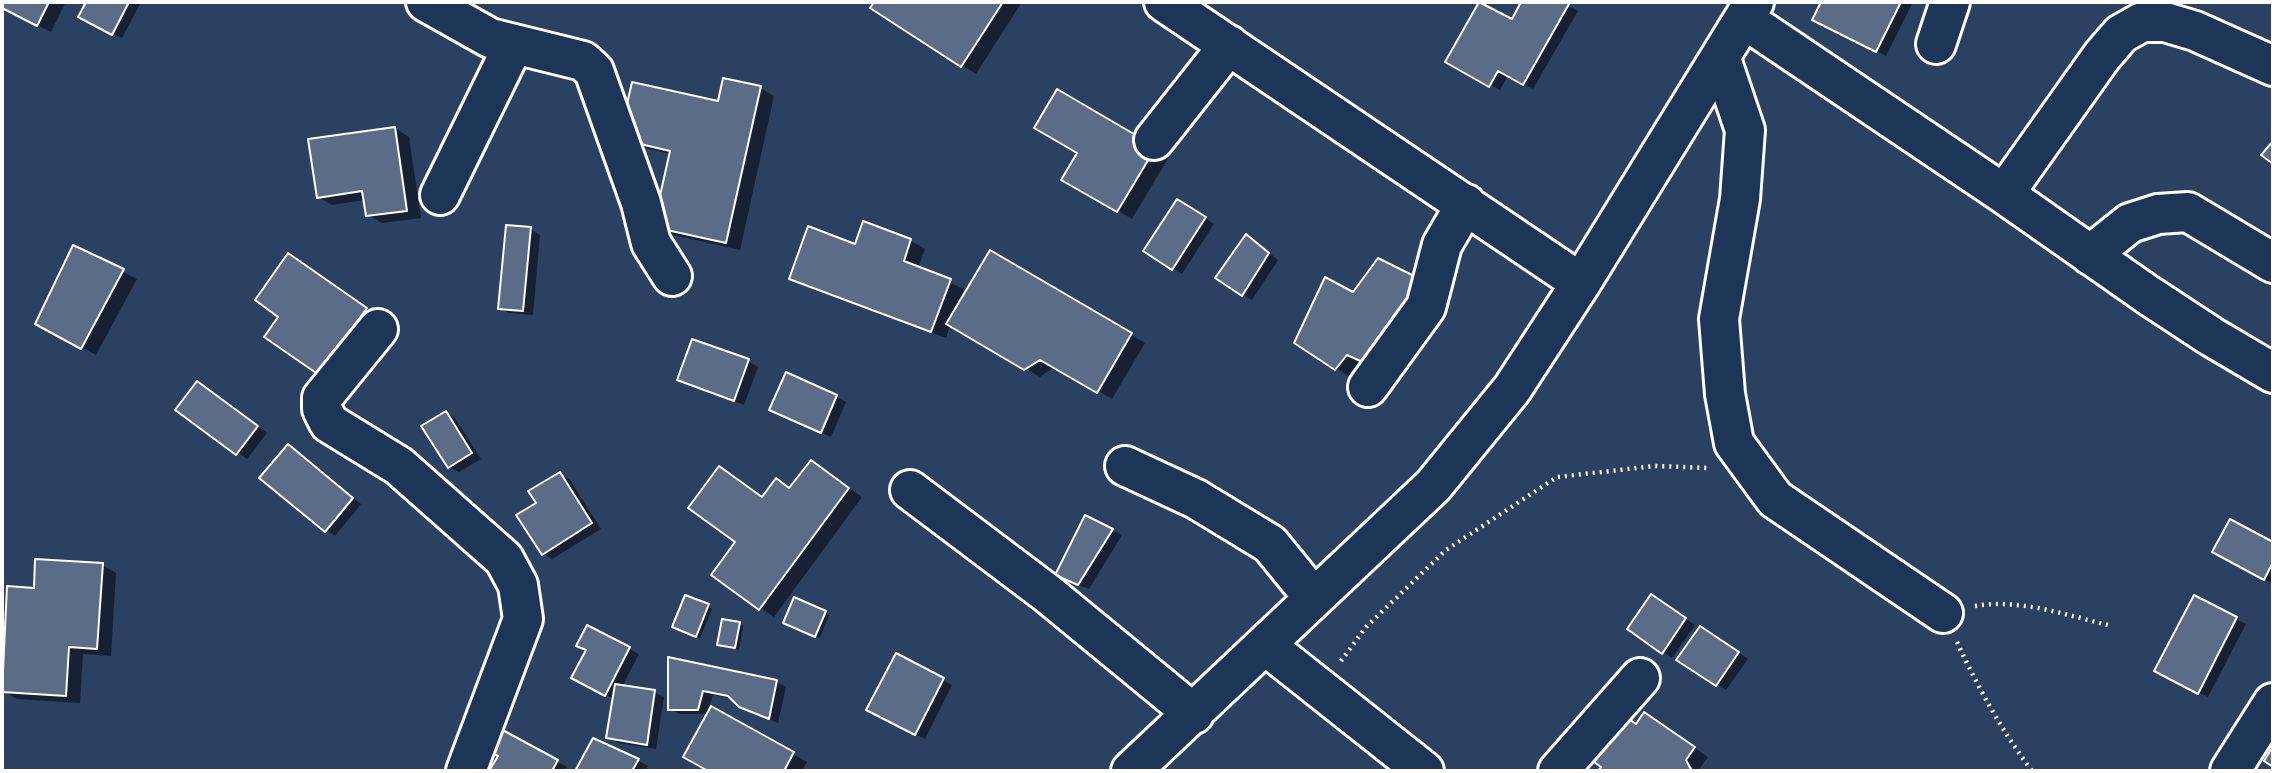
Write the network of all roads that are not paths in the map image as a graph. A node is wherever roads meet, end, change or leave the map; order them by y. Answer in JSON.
{"nodes":[{"id":1,"x":426,"y":2,"type":"edge"},
{"id":2,"x":1164,"y":2,"type":"edge"},
{"id":3,"x":1950,"y":2,"type":"edge"},
{"id":4,"x":1749,"y":10,"type":"edge"},
{"id":5,"x":514,"y":44,"type":"junction"},
{"id":6,"x":1936,"y":44,"type":"dead end"},
{"id":7,"x":1229,"y":45,"type":"junction"},
{"id":8,"x":1721,"y":59,"type":"junction"},
{"id":9,"x":2273,"y":66,"type":"edge"},
{"id":10,"x":1154,"y":140,"type":"dead end"},
{"id":11,"x":2004,"y":194,"type":"junction"},
{"id":12,"x":440,"y":195,"type":"dead end"},
{"id":13,"x":1466,"y":204,"type":"junction"},
{"id":14,"x":2091,"y":255,"type":"junction"},
{"id":15,"x":2273,"y":263,"type":"edge"},
{"id":16,"x":672,"y":275,"type":"dead end"},
{"id":17,"x":1581,"y":283,"type":"junction"},
{"id":18,"x":378,"y":329,"type":"dead end"},
{"id":19,"x":2273,"y":373,"type":"edge"},
{"id":20,"x":1368,"y":387,"type":"dead end"},
{"id":21,"x":1125,"y":466,"type":"dead end"},
{"id":22,"x":910,"y":490,"type":"dead end"},
{"id":23,"x":1314,"y":598,"type":"junction"},
{"id":24,"x":1943,"y":613,"type":"road end"},
{"id":25,"x":1265,"y":645,"type":"junction"},
{"id":26,"x":1640,"y":678,"type":"dead end"},
{"id":27,"x":2273,"y":703,"type":"edge"},
{"id":28,"x":1194,"y":713,"type":"junction"},
{"id":29,"x":467,"y":771,"type":"edge"},
{"id":30,"x":1132,"y":771,"type":"edge"},
{"id":31,"x":1424,"y":771,"type":"edge"},
{"id":32,"x":1558,"y":771,"type":"edge"},
{"id":33,"x":2230,"y":771,"type":"edge"}],
"edges":[{"from":1,"to":5,"type":"street"},
{"from":2,"to":7,"type":"street"},
{"from":3,"to":6,"type":"street"},
{"from":4,"to":8,"type":"street"},
{"from":4,"to":11,"type":"street"},
{"from":5,"to":12,"type":"street"},
{"from":5,"to":16,"type":"street"},
{"from":7,"to":10,"type":"street"},
{"from":7,"to":13,"type":"street"},
{"from":8,"to":17,"type":"street"},
{"from":8,"to":24,"type":"street"},
{"from":9,"to":11,"type":"street"},
{"from":11,"to":14,"type":"street"},
{"from":13,"to":17,"type":"street"},
{"from":13,"to":20,"type":"street"},
{"from":14,"to":15,"type":"street"},
{"from":14,"to":19,"type":"street"},
{"from":17,"to":23,"type":"street"},
{"from":18,"to":29,"type":"street"},
{"from":21,"to":23,"type":"street"},
{"from":22,"to":28,"type":"street"},
{"from":23,"to":25,"type":"street"},
{"from":25,"to":28,"type":"street"},
{"from":25,"to":31,"type":"street"},
{"from":26,"to":32,"type":"street"},
{"from":27,"to":33,"type":"street"},
{"from":28,"to":30,"type":"street"}]}
